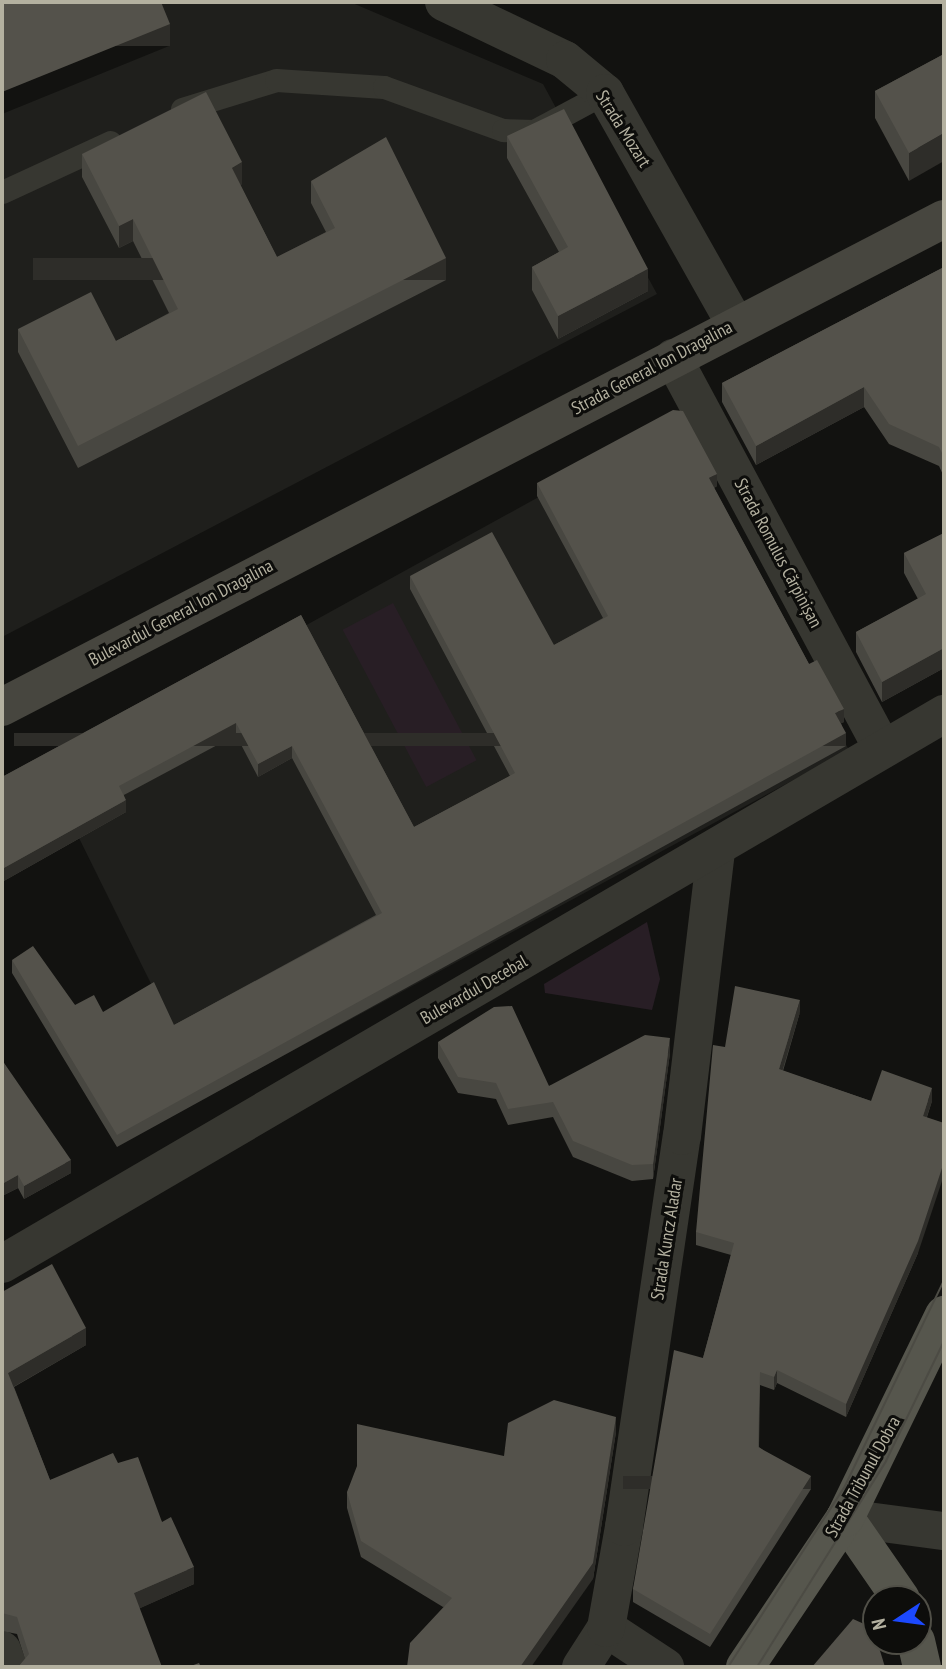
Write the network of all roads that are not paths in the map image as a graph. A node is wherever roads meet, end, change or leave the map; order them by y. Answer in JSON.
{"nodes":[{"id":1,"x":444,"y":2,"type":"edge"},
{"id":2,"x":605,"y":93,"type":"junction"},
{"id":3,"x":158,"y":120,"type":"edge"},
{"id":4,"x":134,"y":131,"type":"edge"},
{"id":5,"x":2,"y":192,"type":"edge"},
{"id":6,"x":944,"y":219,"type":"edge"},
{"id":7,"x":735,"y":324,"type":"junction"},
{"id":8,"x":673,"y":358,"type":"junction"},
{"id":9,"x":359,"y":519,"type":"joint"},
{"id":10,"x":2,"y":707,"type":"edge"},
{"id":11,"x":944,"y":714,"type":"edge"},
{"id":12,"x":883,"y":749,"type":"junction"},
{"id":13,"x":716,"y":850,"type":"junction"},
{"id":14,"x":2,"y":1264,"type":"edge"},
{"id":15,"x":944,"y":1315,"type":"edge"},
{"id":16,"x":845,"y":1518,"type":"junction"},
{"id":17,"x":944,"y":1531,"type":"edge"},
{"id":18,"x":891,"y":1585,"type":"edge"},
{"id":19,"x":606,"y":1628,"type":"junction"},
{"id":20,"x":2,"y":1650,"type":"edge"},
{"id":21,"x":8,"y":1667,"type":"edge"},
{"id":22,"x":581,"y":1667,"type":"edge"},
{"id":23,"x":665,"y":1667,"type":"edge"},
{"id":24,"x":745,"y":1667,"type":"edge"}],
"edges":[{"from":1,"to":2,"type":"street","name":"Strada Mozart"},
{"from":2,"to":3,"type":"lane"},
{"from":2,"to":7,"type":"street","name":"Strada Mozart"},
{"from":4,"to":5,"type":"lane"},
{"from":6,"to":7,"type":"main road","name":"Strada General Ion Dragalina"},
{"from":7,"to":8,"type":"main road","name":"Strada General Ion Dragalina"},
{"from":8,"to":9,"type":"main road","name":"Strada General Ion Dragalina"},
{"from":8,"to":12,"type":"street","name":"Strada Romulus Cărpinișan"},
{"from":9,"to":10,"type":"main road","name":"Bulevardul General Ion Dragalina"},
{"from":11,"to":12,"type":"street","name":"Bulevardul Decebal"},
{"from":12,"to":13,"type":"street","name":"Bulevardul Decebal"},
{"from":13,"to":14,"type":"street","name":"Bulevardul Decebal"},
{"from":13,"to":19,"type":"street","name":"Strada Kuncz Aladar"},
{"from":15,"to":16,"type":"main road","name":"Strada Tribunul Dobra"},
{"from":16,"to":17,"type":"street"},
{"from":16,"to":18,"type":"main road"},
{"from":16,"to":24,"type":"main road","name":"Strada Tribunul Dobra"},
{"from":19,"to":22,"type":"street"},
{"from":19,"to":23,"type":"street"},
{"from":20,"to":21,"type":"street"}]}
